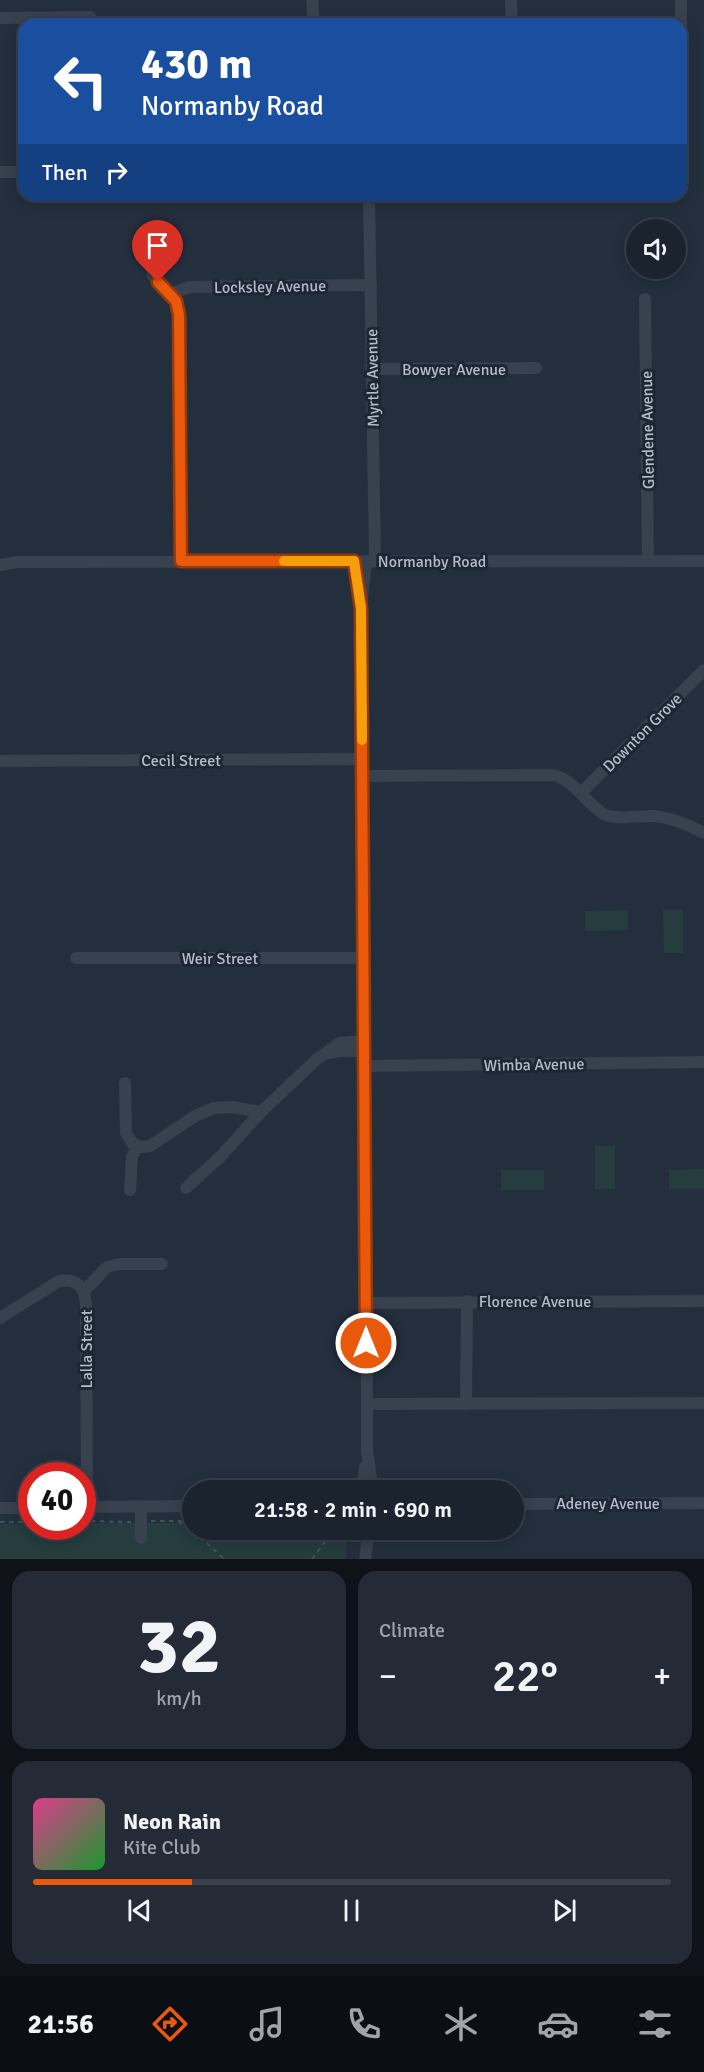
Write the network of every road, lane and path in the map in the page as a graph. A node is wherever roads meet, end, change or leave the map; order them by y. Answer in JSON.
{"nodes":[{"id":1,"x":312,"y":0,"type":"edge"},
{"id":2,"x":511,"y":0,"type":"edge"},
{"id":3,"x":681,"y":0,"type":"edge"},
{"id":4,"x":0,"y":18,"type":"edge"},
{"id":5,"x":90,"y":18,"type":"dead end"},
{"id":6,"x":314,"y":18,"type":"edge"},
{"id":7,"x":512,"y":18,"type":"edge"},
{"id":8,"x":681,"y":18,"type":"edge"},
{"id":9,"x":0,"y":172,"type":"edge"},
{"id":10,"x":18,"y":172,"type":"edge"},
{"id":11,"x":369,"y":201,"type":"edge"},
{"id":12,"x":149,"y":251,"type":"dead end"},
{"id":13,"x":371,"y":285,"type":"junction"},
{"id":14,"x":170,"y":294,"type":"junction"},
{"id":15,"x":645,"y":299,"type":"dead end"},
{"id":16,"x":536,"y":368,"type":"dead end"},
{"id":17,"x":371,"y":369,"type":"junction"},
{"id":18,"x":0,"y":559,"type":"edge"},
{"id":19,"x":181,"y":561,"type":"junction"},
{"id":20,"x":365,"y":561,"type":"junction"},
{"id":21,"x":648,"y":561,"type":"junction"},
{"id":22,"x":704,"y":561,"type":"edge"},
{"id":23,"x":17,"y":562,"type":"junction"},
{"id":24,"x":0,"y":566,"type":"edge"},
{"id":25,"x":704,"y":670,"type":"edge"},
{"id":26,"x":362,"y":759,"type":"junction"},
{"id":27,"x":0,"y":761,"type":"edge"},
{"id":28,"x":362,"y":776,"type":"junction"},
{"id":29,"x":581,"y":793,"type":"junction"},
{"id":30,"x":704,"y":833,"type":"edge"},
{"id":31,"x":76,"y":958,"type":"dead end"},
{"id":32,"x":363,"y":958,"type":"junction"},
{"id":33,"x":364,"y":1046,"type":"junction"},
{"id":34,"x":704,"y":1062,"type":"edge"},
{"id":35,"x":364,"y":1066,"type":"junction"},
{"id":36,"x":124,"y":1083,"type":"dead end"},
{"id":37,"x":261,"y":1112,"type":"junction"},
{"id":38,"x":137,"y":1146,"type":"junction"},
{"id":39,"x":186,"y":1188,"type":"dead end"},
{"id":40,"x":130,"y":1190,"type":"dead end"},
{"id":41,"x":162,"y":1264,"type":"dead end"},
{"id":42,"x":84,"y":1291,"type":"junction"},
{"id":43,"x":704,"y":1300,"type":"edge"},
{"id":44,"x":467,"y":1301,"type":"junction"},
{"id":45,"x":366,"y":1303,"type":"junction"},
{"id":46,"x":0,"y":1318,"type":"edge"},
{"id":47,"x":704,"y":1403,"type":"edge"},
{"id":48,"x":367,"y":1404,"type":"junction"},
{"id":49,"x":466,"y":1404,"type":"junction"},
{"id":50,"x":367,"y":1451,"type":"junction"},
{"id":51,"x":85,"y":1462,"type":"edge"},
{"id":52,"x":363,"y":1480,"type":"edge"},
{"id":53,"x":371,"y":1480,"type":"edge"},
{"id":54,"x":704,"y":1503,"type":"edge"},
{"id":55,"x":524,"y":1504,"type":"edge"},
{"id":56,"x":182,"y":1506,"type":"edge"},
{"id":57,"x":141,"y":1507,"type":"junction"},
{"id":58,"x":0,"y":1508,"type":"edge"},
{"id":59,"x":18,"y":1508,"type":"edge"},
{"id":60,"x":96,"y":1508,"type":"edge"},
{"id":61,"x":178,"y":1521,"type":"dead end"},
{"id":62,"x":0,"y":1522,"type":"edge"},
{"id":63,"x":18,"y":1522,"type":"edge"},
{"id":64,"x":141,"y":1538,"type":"dead end"},
{"id":65,"x":326,"y":1540,"type":"edge"},
{"id":66,"x":363,"y":1540,"type":"edge"},
{"id":67,"x":368,"y":1540,"type":"edge"},
{"id":68,"x":224,"y":1559,"type":"edge"},
{"id":69,"x":312,"y":1559,"type":"edge"},
{"id":70,"x":365,"y":1559,"type":"edge"}],
"edges":[{"from":1,"to":6,"type":"street"},
{"from":2,"to":7,"type":"street"},
{"from":3,"to":8,"type":"street"},
{"from":4,"to":5,"type":"street"},
{"from":9,"to":10,"type":"street"},
{"from":11,"to":13,"type":"street","name":"Myrtle Avenue"},
{"from":12,"to":14,"type":"street"},
{"from":13,"to":14,"type":"street","name":"Locksley Avenue"},
{"from":13,"to":17,"type":"street","name":"Myrtle Avenue"},
{"from":14,"to":19,"type":"street"},
{"from":15,"to":21,"type":"street","name":"Glendene Avenue"},
{"from":16,"to":17,"type":"street","name":"Bowyer Avenue"},
{"from":17,"to":20,"type":"street","name":"Myrtle Avenue"},
{"from":18,"to":23,"type":"street","name":"Normanby Road"},
{"from":19,"to":20,"type":"street","name":"Normanby Road"},
{"from":19,"to":23,"type":"street","name":"Normanby Road"},
{"from":20,"to":21,"type":"street","name":"Normanby Road"},
{"from":20,"to":26,"type":"street","name":"Myrtle Avenue"},
{"from":21,"to":22,"type":"street","name":"Normanby Road"},
{"from":23,"to":24,"type":"street","name":"Normanby Road"},
{"from":25,"to":29,"type":"street","name":"Downton Grove"},
{"from":26,"to":27,"type":"street","name":"Cecil Street"},
{"from":26,"to":28,"type":"street","name":"Myrtle Avenue"},
{"from":28,"to":29,"type":"street"},
{"from":28,"to":32,"type":"street","name":"Myrtle Avenue"},
{"from":29,"to":30,"type":"street"},
{"from":31,"to":32,"type":"street","name":"Weir Street"},
{"from":32,"to":33,"type":"street","name":"Myrtle Avenue"},
{"from":33,"to":35,"type":"street","name":"Myrtle Avenue"},
{"from":33,"to":37,"type":"street"},
{"from":34,"to":35,"type":"street","name":"Wimba Avenue"},
{"from":35,"to":45,"type":"street","name":"Myrtle Avenue"},
{"from":36,"to":38,"type":"street"},
{"from":37,"to":38,"type":"street"},
{"from":37,"to":39,"type":"street"},
{"from":38,"to":40,"type":"street"},
{"from":41,"to":42,"type":"street"},
{"from":42,"to":46,"type":"street","name":"Lalla Street"},
{"from":42,"to":51,"type":"street","name":"Lalla Street"},
{"from":43,"to":44,"type":"street","name":"Florence Avenue"},
{"from":44,"to":45,"type":"street","name":"Florence Avenue"},
{"from":44,"to":49,"type":"street"},
{"from":45,"to":48,"type":"street","name":"Myrtle Avenue"},
{"from":47,"to":49,"type":"street"},
{"from":48,"to":49,"type":"street"},
{"from":48,"to":50,"type":"street","name":"Myrtle Avenue"},
{"from":50,"to":52,"type":"street"},
{"from":50,"to":53,"type":"street"},
{"from":54,"to":55,"type":"street","name":"Adeney Avenue"},
{"from":56,"to":57,"type":"street"},
{"from":57,"to":60,"type":"street"},
{"from":57,"to":64,"type":"street"},
{"from":58,"to":59,"type":"street"},
{"from":61,"to":68,"type":"path"},
{"from":62,"to":63,"type":"path"},
{"from":65,"to":69,"type":"path"},
{"from":66,"to":70,"type":"street"},
{"from":67,"to":70,"type":"street"}]}
